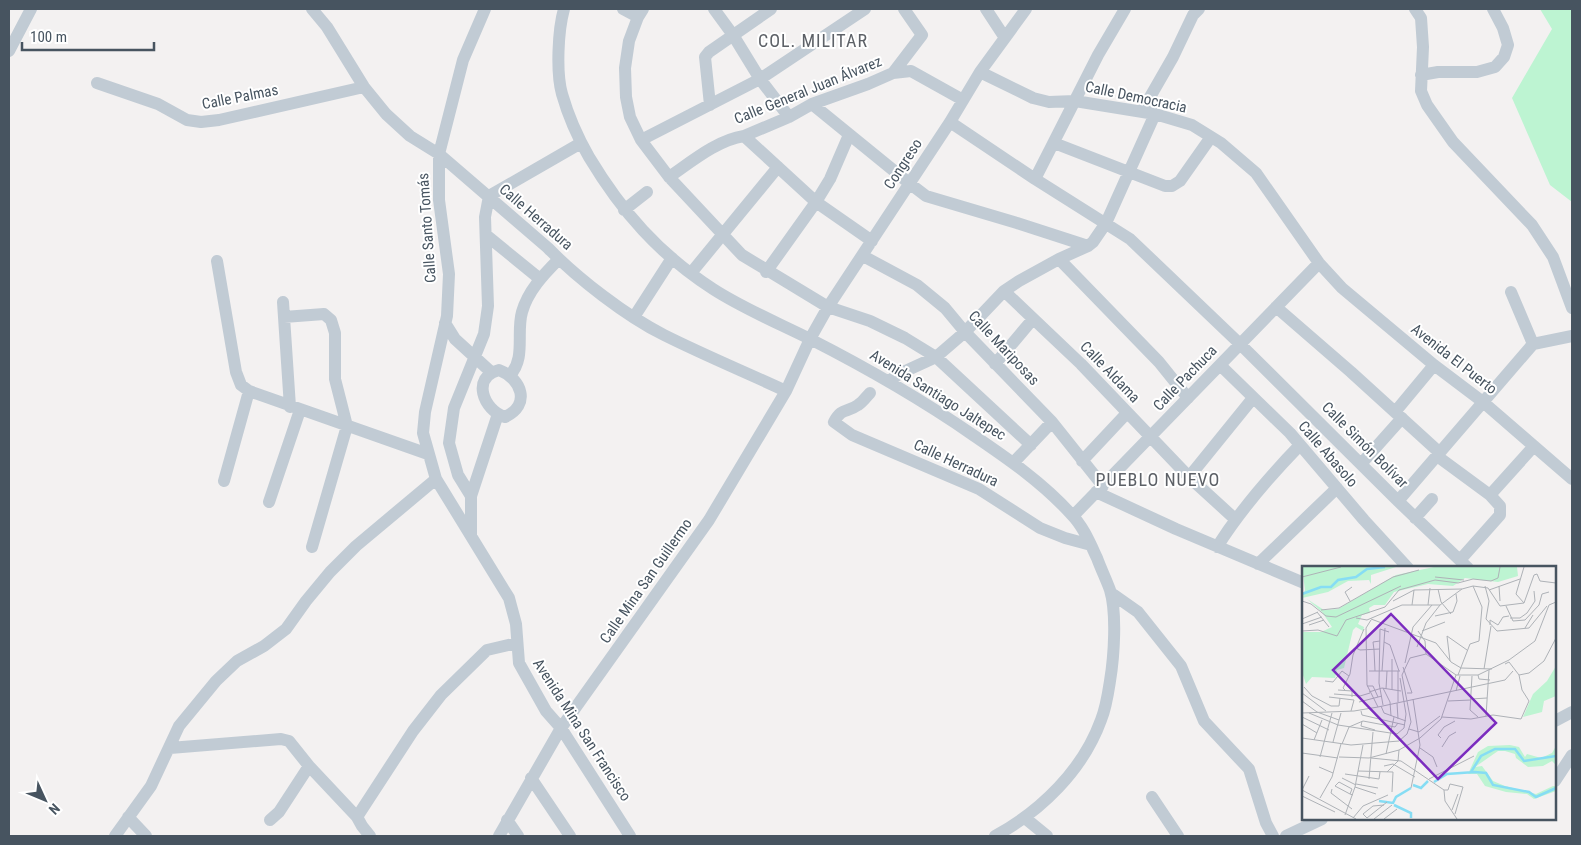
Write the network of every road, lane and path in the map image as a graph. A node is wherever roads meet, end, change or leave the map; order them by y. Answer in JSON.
{"nodes":[{"id":1,"x":31,"y":9,"type":"edge"},
{"id":2,"x":312,"y":9,"type":"edge"},
{"id":3,"x":485,"y":9,"type":"edge"},
{"id":4,"x":564,"y":9,"type":"edge"},
{"id":5,"x":623,"y":9,"type":"edge"},
{"id":6,"x":714,"y":9,"type":"edge"},
{"id":7,"x":771,"y":9,"type":"edge"},
{"id":8,"x":865,"y":9,"type":"edge"},
{"id":9,"x":904,"y":9,"type":"edge"},
{"id":10,"x":986,"y":9,"type":"edge"},
{"id":11,"x":1026,"y":9,"type":"edge"},
{"id":12,"x":1125,"y":9,"type":"edge"},
{"id":13,"x":1199,"y":9,"type":"edge"},
{"id":14,"x":1415,"y":9,"type":"edge"},
{"id":15,"x":1493,"y":9,"type":"edge"},
{"id":16,"x":640,"y":13,"type":"edge"},
{"id":17,"x":733,"y":35,"type":"junction"},
{"id":18,"x":1005,"y":38,"type":"junction"},
{"id":19,"x":9,"y":52,"type":"edge"},
{"id":20,"x":980,"y":72,"type":"junction"},
{"id":21,"x":893,"y":73,"type":"junction"},
{"id":22,"x":1420,"y":75,"type":"junction"},
{"id":23,"x":760,"y":79,"type":"junction"},
{"id":24,"x":97,"y":83,"type":"dead end"},
{"id":25,"x":364,"y":87,"type":"junction"},
{"id":26,"x":963,"y":100,"type":"junction"},
{"id":27,"x":1075,"y":101,"type":"junction"},
{"id":28,"x":812,"y":104,"type":"junction"},
{"id":29,"x":710,"y":105,"type":"junction"},
{"id":30,"x":1142,"y":111,"type":"junction"},
{"id":31,"x":1155,"y":114,"type":"junction"},
{"id":32,"x":790,"y":117,"type":"junction"},
{"id":33,"x":950,"y":122,"type":"junction"},
{"id":34,"x":850,"y":135,"type":"junction"},
{"id":35,"x":744,"y":136,"type":"junction"},
{"id":36,"x":1211,"y":137,"type":"junction"},
{"id":37,"x":641,"y":140,"type":"junction"},
{"id":38,"x":581,"y":143,"type":"junction"},
{"id":39,"x":1054,"y":143,"type":"junction"},
{"id":40,"x":439,"y":154,"type":"junction"},
{"id":41,"x":778,"y":167,"type":"junction"},
{"id":42,"x":1129,"y":171,"type":"junction"},
{"id":43,"x":669,"y":177,"type":"junction"},
{"id":44,"x":1035,"y":180,"type":"junction"},
{"id":45,"x":909,"y":183,"type":"junction"},
{"id":46,"x":647,"y":192,"type":"dead end"},
{"id":47,"x":488,"y":196,"type":"junction"},
{"id":48,"x":816,"y":202,"type":"junction"},
{"id":49,"x":624,"y":210,"type":"junction"},
{"id":50,"x":1106,"y":223,"type":"junction"},
{"id":51,"x":486,"y":235,"type":"junction"},
{"id":52,"x":722,"y":235,"type":"junction"},
{"id":53,"x":872,"y":241,"type":"junction"},
{"id":54,"x":1088,"y":246,"type":"junction"},
{"id":55,"x":863,"y":256,"type":"junction"},
{"id":56,"x":672,"y":258,"type":"junction"},
{"id":57,"x":559,"y":259,"type":"junction"},
{"id":58,"x":1059,"y":259,"type":"junction"},
{"id":59,"x":218,"y":261,"type":"dead end"},
{"id":60,"x":1319,"y":263,"type":"junction"},
{"id":61,"x":766,"y":272,"type":"junction"},
{"id":62,"x":691,"y":273,"type":"junction"},
{"id":63,"x":540,"y":278,"type":"junction"},
{"id":64,"x":1004,"y":291,"type":"junction"},
{"id":65,"x":1511,"y":292,"type":"dead end"},
{"id":66,"x":283,"y":302,"type":"dead end"},
{"id":67,"x":828,"y":307,"type":"junction"},
{"id":68,"x":1276,"y":307,"type":"junction"},
{"id":69,"x":1572,"y":308,"type":"edge"},
{"id":70,"x":634,"y":316,"type":"junction"},
{"id":71,"x":284,"y":317,"type":"junction"},
{"id":72,"x":1033,"y":318,"type":"junction"},
{"id":73,"x":445,"y":323,"type":"junction"},
{"id":74,"x":965,"y":332,"type":"junction"},
{"id":75,"x":1572,"y":336,"type":"edge"},
{"id":76,"x":810,"y":339,"type":"junction"},
{"id":77,"x":1240,"y":344,"type":"junction"},
{"id":78,"x":1533,"y":344,"type":"junction"},
{"id":79,"x":474,"y":356,"type":"junction"},
{"id":80,"x":936,"y":356,"type":"junction"},
{"id":81,"x":995,"y":364,"type":"junction"},
{"id":82,"x":1220,"y":365,"type":"junction"},
{"id":83,"x":1434,"y":365,"type":"junction"},
{"id":84,"x":491,"y":372,"type":"junction"},
{"id":85,"x":510,"y":375,"type":"junction"},
{"id":86,"x":889,"y":381,"type":"junction"},
{"id":87,"x":248,"y":391,"type":"junction"},
{"id":88,"x":786,"y":391,"type":"junction"},
{"id":89,"x":870,"y":393,"type":"dead end"},
{"id":90,"x":1188,"y":398,"type":"junction"},
{"id":91,"x":1253,"y":398,"type":"junction"},
{"id":92,"x":1483,"y":402,"type":"junction"},
{"id":93,"x":295,"y":408,"type":"junction"},
{"id":94,"x":1127,"y":413,"type":"junction"},
{"id":95,"x":498,"y":414,"type":"junction"},
{"id":96,"x":1398,"y":415,"type":"junction"},
{"id":97,"x":1052,"y":422,"type":"junction"},
{"id":98,"x":347,"y":426,"type":"junction"},
{"id":99,"x":1150,"y":437,"type":"junction"},
{"id":100,"x":1031,"y":444,"type":"junction"},
{"id":101,"x":1300,"y":445,"type":"junction"},
{"id":102,"x":1534,"y":446,"type":"junction"},
{"id":103,"x":428,"y":454,"type":"junction"},
{"id":104,"x":1438,"y":455,"type":"junction"},
{"id":105,"x":1082,"y":461,"type":"junction"},
{"id":106,"x":1014,"y":462,"type":"junction"},
{"id":107,"x":1361,"y":464,"type":"junction"},
{"id":108,"x":1189,"y":478,"type":"junction"},
{"id":109,"x":436,"y":479,"type":"junction"},
{"id":110,"x":1572,"y":479,"type":"edge"},
{"id":111,"x":224,"y":481,"type":"dead end"},
{"id":112,"x":1337,"y":488,"type":"junction"},
{"id":113,"x":1100,"y":489,"type":"junction"},
{"id":114,"x":1490,"y":495,"type":"junction"},
{"id":115,"x":471,"y":496,"type":"junction"},
{"id":116,"x":1432,"y":499,"type":"dead end"},
{"id":117,"x":1398,"y":501,"type":"junction"},
{"id":118,"x":269,"y":502,"type":"dead end"},
{"id":119,"x":1073,"y":516,"type":"junction"},
{"id":120,"x":1415,"y":518,"type":"junction"},
{"id":121,"x":1234,"y":519,"type":"junction"},
{"id":122,"x":471,"y":536,"type":"junction"},
{"id":123,"x":1091,"y":545,"type":"junction"},
{"id":124,"x":312,"y":547,"type":"dead end"},
{"id":125,"x":1216,"y":547,"type":"junction"},
{"id":126,"x":1258,"y":564,"type":"junction"},
{"id":127,"x":1464,"y":564,"type":"edge"},
{"id":128,"x":1406,"y":566,"type":"edge"},
{"id":129,"x":1302,"y":582,"type":"edge"},
{"id":130,"x":1111,"y":593,"type":"junction"},
{"id":131,"x":517,"y":643,"type":"junction"},
{"id":132,"x":1572,"y":713,"type":"edge"},
{"id":133,"x":1556,"y":720,"type":"edge"},
{"id":134,"x":561,"y":728,"type":"junction"},
{"id":135,"x":170,"y":748,"type":"junction"},
{"id":136,"x":1572,"y":755,"type":"edge"},
{"id":137,"x":309,"y":766,"type":"junction"},
{"id":138,"x":531,"y":778,"type":"junction"},
{"id":139,"x":1556,"y":779,"type":"edge"},
{"id":140,"x":1152,"y":797,"type":"dead end"},
{"id":141,"x":128,"y":817,"type":"junction"},
{"id":142,"x":1025,"y":818,"type":"junction"},
{"id":143,"x":270,"y":820,"type":"dead end"},
{"id":144,"x":507,"y":820,"type":"junction"},
{"id":145,"x":1320,"y":820,"type":"edge"},
{"id":146,"x":358,"y":826,"type":"edge"},
{"id":147,"x":115,"y":836,"type":"edge"},
{"id":148,"x":146,"y":836,"type":"edge"},
{"id":149,"x":370,"y":836,"type":"edge"},
{"id":150,"x":498,"y":836,"type":"edge"},
{"id":151,"x":518,"y":836,"type":"edge"},
{"id":152,"x":570,"y":836,"type":"edge"},
{"id":153,"x":630,"y":836,"type":"edge"},
{"id":154,"x":995,"y":836,"type":"edge"},
{"id":155,"x":1047,"y":836,"type":"edge"},
{"id":156,"x":1178,"y":836,"type":"edge"},
{"id":157,"x":1273,"y":836,"type":"edge"},
{"id":158,"x":1286,"y":836,"type":"edge"}],
"edges":[{"from":1,"to":19,"type":"street"},
{"from":2,"to":25,"type":"street","name":"Calle Herradura"},
{"from":3,"to":40,"type":"street","name":"Calle Santo Tomás"},
{"from":4,"to":38,"type":"street","name":"Avenida Santiago Jaltepec"},
{"from":5,"to":16,"type":"street"},
{"from":6,"to":17,"type":"street"},
{"from":7,"to":17,"type":"street"},
{"from":8,"to":23,"type":"street"},
{"from":9,"to":21,"type":"street"},
{"from":10,"to":18,"type":"street"},
{"from":11,"to":18,"type":"street","name":"Congreso"},
{"from":12,"to":27,"type":"street"},
{"from":13,"to":30,"type":"street"},
{"from":14,"to":22,"type":"street"},
{"from":15,"to":22,"type":"street"},
{"from":16,"to":37,"type":"street"},
{"from":17,"to":23,"type":"street"},
{"from":17,"to":29,"type":"street"},
{"from":18,"to":20,"type":"street","name":"Congreso"},
{"from":20,"to":26,"type":"street","name":"Congreso"},
{"from":20,"to":27,"type":"street","name":"Calle Democracia"},
{"from":21,"to":26,"type":"street","name":"Calle General Juan Álvarez"},
{"from":21,"to":28,"type":"street","name":"Calle General Juan Álvarez"},
{"from":22,"to":69,"type":"street"},
{"from":23,"to":29,"type":"street"},
{"from":23,"to":32,"type":"street"},
{"from":24,"to":25,"type":"street","name":"Calle Palmas"},
{"from":25,"to":40,"type":"street","name":"Calle Herradura"},
{"from":26,"to":33,"type":"street","name":"Congreso"},
{"from":27,"to":30,"type":"street","name":"Calle Democracia"},
{"from":27,"to":39,"type":"street"},
{"from":28,"to":32,"type":"street","name":"Calle General Juan Álvarez"},
{"from":28,"to":34,"type":"street"},
{"from":29,"to":37,"type":"street"},
{"from":30,"to":31,"type":"street","name":"Calle Democracia"},
{"from":31,"to":36,"type":"street","name":"Calle Democracia"},
{"from":31,"to":42,"type":"street"},
{"from":32,"to":35,"type":"street","name":"Calle General Juan Álvarez"},
{"from":33,"to":44,"type":"street","name":"Calle Simón Bolívar"},
{"from":33,"to":45,"type":"street","name":"Congreso"},
{"from":34,"to":45,"type":"street"},
{"from":34,"to":48,"type":"street"},
{"from":35,"to":41,"type":"street"},
{"from":35,"to":43,"type":"street","name":"Calle General Juan Álvarez"},
{"from":36,"to":42,"type":"street"},
{"from":36,"to":60,"type":"street","name":"Calle Democracia"},
{"from":37,"to":43,"type":"street"},
{"from":38,"to":47,"type":"street"},
{"from":38,"to":49,"type":"street","name":"Avenida Santiago Jaltepec"},
{"from":39,"to":42,"type":"street"},
{"from":39,"to":44,"type":"street"},
{"from":40,"to":47,"type":"street","name":"Calle Herradura"},
{"from":40,"to":73,"type":"street","name":"Calle Santo Tomás"},
{"from":41,"to":48,"type":"street"},
{"from":41,"to":52,"type":"street"},
{"from":42,"to":50,"type":"street"},
{"from":43,"to":52,"type":"street"},
{"from":44,"to":50,"type":"street","name":"Calle Simón Bolívar"},
{"from":45,"to":53,"type":"street","name":"Congreso"},
{"from":45,"to":54,"type":"street"},
{"from":46,"to":49,"type":"street"},
{"from":47,"to":51,"type":"street"},
{"from":47,"to":57,"type":"street","name":"Calle Herradura"},
{"from":48,"to":53,"type":"street"},
{"from":48,"to":61,"type":"street"},
{"from":49,"to":56,"type":"street","name":"Avenida Santiago Jaltepec"},
{"from":50,"to":54,"type":"street"},
{"from":50,"to":77,"type":"street","name":"Calle Simón Bolívar"},
{"from":51,"to":63,"type":"street"},
{"from":51,"to":79,"type":"street"},
{"from":52,"to":61,"type":"street"},
{"from":52,"to":62,"type":"street"},
{"from":53,"to":55,"type":"street","name":"Congreso"},
{"from":54,"to":58,"type":"street"},
{"from":55,"to":67,"type":"street","name":"Congreso"},
{"from":55,"to":74,"type":"street","name":"Calle Mariposas"},
{"from":56,"to":62,"type":"street","name":"Avenida Santiago Jaltepec"},
{"from":56,"to":70,"type":"street"},
{"from":57,"to":63,"type":"street"},
{"from":57,"to":70,"type":"street","name":"Calle Herradura"},
{"from":58,"to":64,"type":"street"},
{"from":58,"to":90,"type":"street"},
{"from":59,"to":87,"type":"street"},
{"from":60,"to":68,"type":"street","name":"Calle Pachuca"},
{"from":60,"to":83,"type":"street","name":"Avenida El Puerto"},
{"from":61,"to":67,"type":"street"},
{"from":62,"to":76,"type":"street","name":"Avenida Santiago Jaltepec"},
{"from":63,"to":85,"type":"street"},
{"from":64,"to":72,"type":"street","name":"Calle Aldama"},
{"from":64,"to":74,"type":"street"},
{"from":65,"to":78,"type":"street"},
{"from":66,"to":71,"type":"street"},
{"from":67,"to":76,"type":"street","name":"Congreso"},
{"from":67,"to":80,"type":"street"},
{"from":68,"to":77,"type":"street","name":"Calle Pachuca"},
{"from":68,"to":96,"type":"street"},
{"from":70,"to":88,"type":"street","name":"Calle Herradura"},
{"from":71,"to":93,"type":"street"},
{"from":71,"to":98,"type":"street"},
{"from":72,"to":81,"type":"street"},
{"from":72,"to":94,"type":"street","name":"Calle Aldama"},
{"from":73,"to":79,"type":"street"},
{"from":73,"to":103,"type":"street","name":"Calle Santo Tomás"},
{"from":74,"to":80,"type":"street"},
{"from":74,"to":81,"type":"street","name":"Calle Mariposas"},
{"from":75,"to":78,"type":"street"},
{"from":76,"to":86,"type":"street","name":"Avenida Santiago Jaltepec"},
{"from":76,"to":88,"type":"street","name":"Calle Mina San Guillermo"},
{"from":77,"to":82,"type":"street","name":"Calle Pachuca"},
{"from":77,"to":107,"type":"street","name":"Calle Simón Bolívar"},
{"from":78,"to":92,"type":"street"},
{"from":79,"to":84,"type":"street"},
{"from":79,"to":115,"type":"street"},
{"from":80,"to":86,"type":"street"},
{"from":80,"to":100,"type":"street"},
{"from":81,"to":97,"type":"street","name":"Calle Mariposas"},
{"from":82,"to":90,"type":"street","name":"Calle Pachuca"},
{"from":82,"to":91,"type":"street","name":"Calle Abasolo"},
{"from":83,"to":92,"type":"street","name":"Avenida El Puerto"},
{"from":83,"to":96,"type":"street"},
{"from":84,"to":85,"type":"street"},
{"from":84,"to":95,"type":"street"},
{"from":85,"to":95,"type":"street"},
{"from":86,"to":106,"type":"street","name":"Avenida Santiago Jaltepec"},
{"from":87,"to":93,"type":"street"},
{"from":87,"to":111,"type":"street"},
{"from":88,"to":134,"type":"street","name":"Calle Mina San Guillermo"},
{"from":89,"to":123,"type":"street","name":"Calle Herradura"},
{"from":90,"to":99,"type":"street","name":"Calle Pachuca"},
{"from":91,"to":101,"type":"street","name":"Calle Abasolo"},
{"from":91,"to":108,"type":"street"},
{"from":92,"to":102,"type":"street","name":"Avenida El Puerto"},
{"from":92,"to":104,"type":"street"},
{"from":93,"to":98,"type":"street"},
{"from":93,"to":118,"type":"street"},
{"from":94,"to":99,"type":"street","name":"Calle Aldama"},
{"from":94,"to":105,"type":"street"},
{"from":95,"to":115,"type":"street"},
{"from":96,"to":104,"type":"street"},
{"from":96,"to":107,"type":"street"},
{"from":97,"to":100,"type":"street"},
{"from":97,"to":105,"type":"street","name":"Calle Mariposas"},
{"from":98,"to":103,"type":"street"},
{"from":98,"to":124,"type":"street"},
{"from":99,"to":108,"type":"street","name":"Calle Aldama"},
{"from":99,"to":113,"type":"street","name":"Calle Pachuca"},
{"from":100,"to":106,"type":"street"},
{"from":101,"to":112,"type":"street","name":"Calle Abasolo"},
{"from":101,"to":121,"type":"street"},
{"from":102,"to":110,"type":"street","name":"Avenida El Puerto"},
{"from":102,"to":114,"type":"street"},
{"from":103,"to":109,"type":"street","name":"Calle Santo Tomás"},
{"from":104,"to":114,"type":"street"},
{"from":104,"to":117,"type":"street"},
{"from":105,"to":113,"type":"street","name":"Calle Mariposas"},
{"from":106,"to":119,"type":"street","name":"Avenida Santiago Jaltepec"},
{"from":107,"to":117,"type":"street","name":"Calle Simón Bolívar"},
{"from":108,"to":121,"type":"street","name":"Calle Aldama"},
{"from":109,"to":122,"type":"street","name":"Avenida Mina San Francisco"},
{"from":109,"to":135,"type":"street"},
{"from":112,"to":126,"type":"street"},
{"from":112,"to":128,"type":"street","name":"Calle Abasolo"},
{"from":113,"to":119,"type":"street","name":"Calle Pachuca"},
{"from":113,"to":125,"type":"street"},
{"from":114,"to":127,"type":"street"},
{"from":115,"to":122,"type":"street"},
{"from":116,"to":120,"type":"street"},
{"from":117,"to":120,"type":"street","name":"Calle Simón Bolívar"},
{"from":119,"to":123,"type":"street","name":"Avenida Santiago Jaltepec"},
{"from":120,"to":127,"type":"street","name":"Calle Simón Bolívar"},
{"from":121,"to":125,"type":"street"},
{"from":122,"to":131,"type":"street","name":"Avenida Mina San Francisco"},
{"from":123,"to":130,"type":"street","name":"Avenida Santiago Jaltepec"},
{"from":125,"to":126,"type":"street"},
{"from":126,"to":129,"type":"street"},
{"from":130,"to":142,"type":"street","name":"Avenida Santiago Jaltepec"},
{"from":130,"to":157,"type":"street"},
{"from":131,"to":134,"type":"street","name":"Avenida Mina San Francisco"},
{"from":131,"to":146,"type":"street"},
{"from":132,"to":133,"type":"street"},
{"from":134,"to":138,"type":"street","name":"Calle Mina San Guillermo"},
{"from":134,"to":153,"type":"street","name":"Avenida Mina San Francisco"},
{"from":135,"to":137,"type":"street"},
{"from":135,"to":141,"type":"street"},
{"from":136,"to":139,"type":"street"},
{"from":137,"to":143,"type":"street"},
{"from":137,"to":146,"type":"street"},
{"from":138,"to":144,"type":"street","name":"Calle Mina San Guillermo"},
{"from":138,"to":152,"type":"street"},
{"from":140,"to":156,"type":"street"},
{"from":141,"to":147,"type":"street"},
{"from":141,"to":148,"type":"street"},
{"from":142,"to":154,"type":"street","name":"Avenida Santiago Jaltepec"},
{"from":142,"to":155,"type":"street"},
{"from":144,"to":150,"type":"street","name":"Calle Mina San Guillermo"},
{"from":144,"to":151,"type":"street"},
{"from":145,"to":158,"type":"street"},
{"from":146,"to":149,"type":"street"}]}
